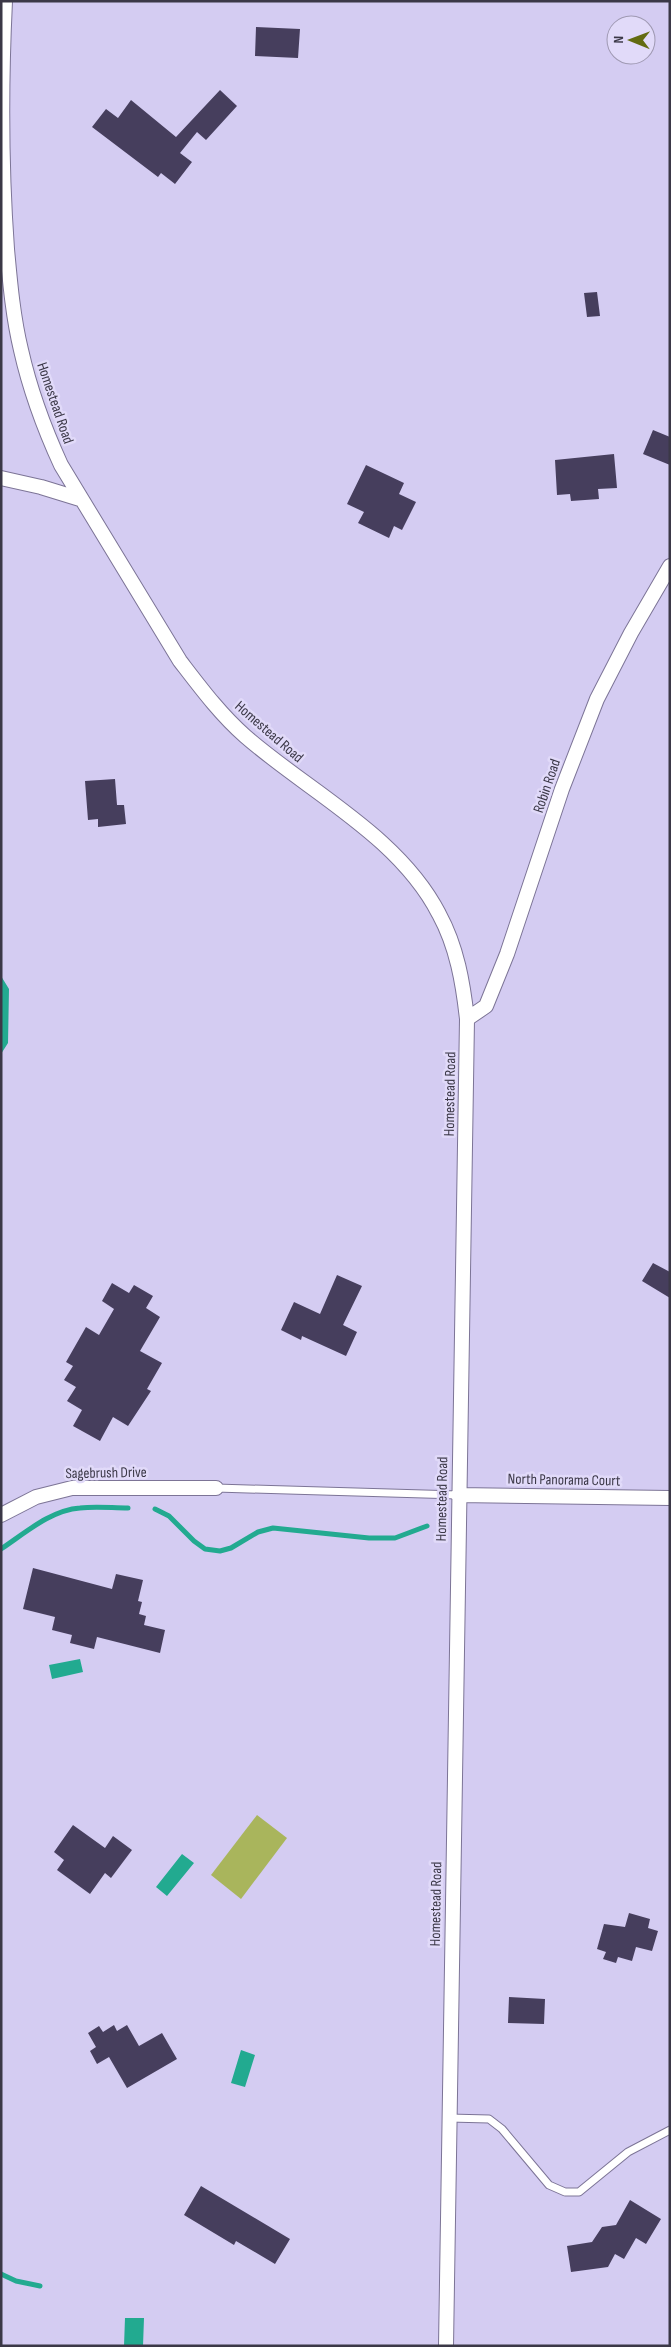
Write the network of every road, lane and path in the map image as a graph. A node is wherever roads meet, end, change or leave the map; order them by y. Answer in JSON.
{"nodes":[{"id":1,"x":5,"y":1,"type":"edge"},
{"id":2,"x":1,"y":478,"type":"edge"},
{"id":3,"x":80,"y":499,"type":"junction"},
{"id":4,"x":670,"y":566,"type":"edge"},
{"id":5,"x":467,"y":1019,"type":"junction"},
{"id":6,"x":216,"y":1488,"type":"joint"},
{"id":7,"x":458,"y":1495,"type":"junction"},
{"id":8,"x":670,"y":1498,"type":"edge"},
{"id":9,"x":1,"y":1515,"type":"edge"},
{"id":10,"x":449,"y":2118,"type":"junction"},
{"id":11,"x":670,"y":2130,"type":"edge"},
{"id":12,"x":446,"y":2346,"type":"edge"}],
"edges":[{"from":1,"to":3,"type":"street","name":"Homestead Road"},
{"from":2,"to":3,"type":"street"},
{"from":3,"to":5,"type":"street","name":"Homestead Road"},
{"from":4,"to":5,"type":"street","name":"Robin Road"},
{"from":5,"to":7,"type":"street","name":"Homestead Road"},
{"from":6,"to":7,"type":"lane"},
{"from":6,"to":9,"type":"street","name":"Sagebrush Drive"},
{"from":7,"to":8,"type":"street","name":"North Panorama Court"},
{"from":7,"to":10,"type":"street","name":"Homestead Road"},
{"from":10,"to":11,"type":"lane"},
{"from":10,"to":12,"type":"street","name":"Homestead Road"}]}
